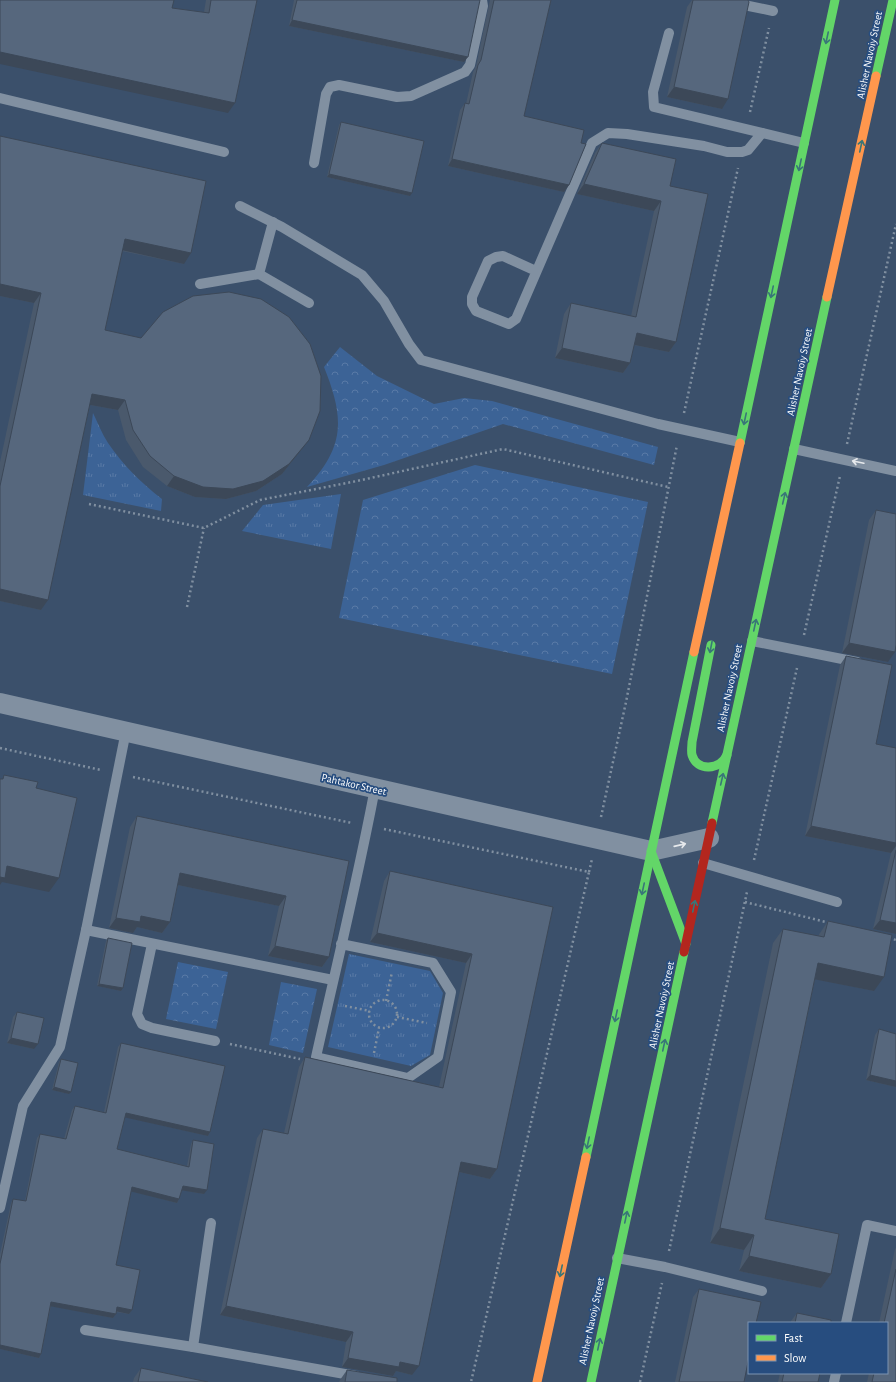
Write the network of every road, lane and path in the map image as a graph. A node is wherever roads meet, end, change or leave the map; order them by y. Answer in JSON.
{"nodes":[{"id":1,"x":482,"y":0,"type":"edge"},
{"id":2,"x":835,"y":0,"type":"edge"},
{"id":3,"x":893,"y":0,"type":"edge"},
{"id":4,"x":744,"y":5,"type":"edge"},
{"id":5,"x":773,"y":11,"type":"joint"},
{"id":6,"x":669,"y":33,"type":"dead end"},
{"id":7,"x":0,"y":98,"type":"edge"},
{"id":8,"x":747,"y":129,"type":"junction"},
{"id":9,"x":762,"y":133,"type":"junction"},
{"id":10,"x":804,"y":143,"type":"junction"},
{"id":11,"x":224,"y":152,"type":"dead end"},
{"id":12,"x":742,"y":152,"type":"junction"},
{"id":13,"x":314,"y":163,"type":"dead end"},
{"id":14,"x":240,"y":206,"type":"dead end"},
{"id":15,"x":273,"y":222,"type":"junction"},
{"id":16,"x":896,"y":224,"type":"edge"},
{"id":17,"x":536,"y":271,"type":"junction"},
{"id":18,"x":259,"y":274,"type":"junction"},
{"id":19,"x":200,"y":284,"type":"dead end"},
{"id":20,"x":309,"y":303,"type":"dead end"},
{"id":21,"x":680,"y":429,"type":"junction"},
{"id":22,"x":740,"y":442,"type":"junction"},
{"id":23,"x":794,"y":449,"type":"junction"},
{"id":24,"x":844,"y":459,"type":"junction"},
{"id":25,"x":896,"y":471,"type":"edge"},
{"id":26,"x":668,"y":487,"type":"junction"},
{"id":27,"x":89,"y":504,"type":"dead end"},
{"id":28,"x":204,"y":528,"type":"junction"},
{"id":29,"x":731,"y":529,"type":"dead end"},
{"id":30,"x":187,"y":607,"type":"dead end"},
{"id":31,"x":713,"y":636,"type":"dead end"},
{"id":32,"x":752,"y":641,"type":"junction"},
{"id":33,"x":801,"y":650,"type":"junction"},
{"id":34,"x":864,"y":663,"type":"edge"},
{"id":35,"x":0,"y":703,"type":"edge"},
{"id":36,"x":126,"y":731,"type":"junction"},
{"id":37,"x":727,"y":755,"type":"junction"},
{"id":38,"x":609,"y":782,"type":"dead end"},
{"id":39,"x":375,"y":788,"type":"junction"},
{"id":40,"x":709,"y":838,"type":"junction"},
{"id":41,"x":651,"y":851,"type":"junction"},
{"id":42,"x":704,"y":863,"type":"junction"},
{"id":43,"x":750,"y":877,"type":"junction"},
{"id":44,"x":745,"y":902,"type":"junction"},
{"id":45,"x":837,"y":902,"type":"dead end"},
{"id":46,"x":836,"y":925,"type":"edge"},
{"id":47,"x":86,"y":930,"type":"junction"},
{"id":48,"x":888,"y":938,"type":"edge"},
{"id":49,"x":896,"y":940,"type":"edge"},
{"id":50,"x":152,"y":944,"type":"junction"},
{"id":51,"x":341,"y":944,"type":"junction"},
{"id":52,"x":686,"y":944,"type":"junction"},
{"id":53,"x":395,"y":955,"type":"junction"},
{"id":54,"x":333,"y":980,"type":"junction"},
{"id":55,"x":386,"y":1001,"type":"junction"},
{"id":56,"x":328,"y":1002,"type":"junction"},
{"id":57,"x":370,"y":1011,"type":"junction"},
{"id":58,"x":396,"y":1017,"type":"junction"},
{"id":59,"x":444,"y":1027,"type":"junction"},
{"id":60,"x":379,"y":1028,"type":"junction"},
{"id":61,"x":215,"y":1041,"type":"joint"},
{"id":62,"x":301,"y":1060,"type":"dead end"},
{"id":63,"x":370,"y":1069,"type":"junction"},
{"id":64,"x":0,"y":1208,"type":"edge"},
{"id":65,"x":211,"y":1224,"type":"dead end"},
{"id":66,"x":896,"y":1231,"type":"edge"},
{"id":67,"x":617,"y":1258,"type":"junction"},
{"id":68,"x":665,"y":1267,"type":"junction"},
{"id":69,"x":762,"y":1291,"type":"dead end"},
{"id":70,"x":846,"y":1322,"type":"edge"},
{"id":71,"x":85,"y":1330,"type":"dead end"},
{"id":72,"x":193,"y":1347,"type":"junction"},
{"id":73,"x":367,"y":1378,"type":"edge"},
{"id":74,"x":537,"y":1382,"type":"edge"},
{"id":75,"x":590,"y":1382,"type":"edge"},
{"id":76,"x":640,"y":1382,"type":"edge"}],
"edges":[{"from":1,"to":13,"type":"lane"},
{"from":2,"to":10,"type":"main road","one_way":true},
{"from":23,"to":3,"type":"main road","name":"Alisher Navoiy Street","one_way":true},
{"from":4,"to":5,"type":"lane"},
{"from":5,"to":8,"type":"path"},
{"from":6,"to":8,"type":"lane"},
{"from":7,"to":11,"type":"lane"},
{"from":8,"to":9,"type":"lane"},
{"from":9,"to":10,"type":"lane"},
{"from":9,"to":12,"type":"lane"},
{"from":10,"to":22,"type":"main road","one_way":true},
{"from":12,"to":17,"type":"lane"},
{"from":12,"to":21,"type":"path"},
{"from":14,"to":15,"type":"lane"},
{"from":15,"to":18,"type":"lane"},
{"from":15,"to":21,"type":"lane"},
{"from":16,"to":24,"type":"path"},
{"from":17,"to":17,"type":"lane"},
{"from":18,"to":19,"type":"lane"},
{"from":18,"to":20,"type":"lane"},
{"from":21,"to":22,"type":"lane"},
{"from":21,"to":26,"type":"path"},
{"from":22,"to":29,"type":"main road"},
{"from":22,"to":41,"type":"main road"},
{"from":23,"to":24,"type":"lane"},
{"from":32,"to":23,"type":"main road","name":"Alisher Navoiy Street","one_way":true},
{"from":25,"to":24,"type":"lane","one_way":true},
{"from":24,"to":33,"type":"path"},
{"from":26,"to":28,"type":"path"},
{"from":26,"to":38,"type":"path"},
{"from":27,"to":28,"type":"path"},
{"from":28,"to":30,"type":"path"},
{"from":31,"to":37,"type":"main road","one_way":true},
{"from":32,"to":33,"type":"lane"},
{"from":32,"to":37,"type":"main road","name":"Alisher Navoiy Street"},
{"from":33,"to":34,"type":"lane"},
{"from":33,"to":43,"type":"path"},
{"from":35,"to":36,"type":"street","name":"Pahtakor Street"},
{"from":36,"to":39,"type":"street","name":"Pahtakor Street"},
{"from":36,"to":47,"type":"lane"},
{"from":40,"to":37,"type":"main road","name":"Alisher Navoiy Street","one_way":true},
{"from":39,"to":41,"type":"street","name":"Pahtakor Street"},
{"from":39,"to":51,"type":"lane"},
{"from":41,"to":40,"type":"street","name":"Pahtakor Street","one_way":true},
{"from":40,"to":42,"type":"main road","name":"Alisher Navoiy Street"},
{"from":41,"to":52,"type":"main road"},
{"from":41,"to":74,"type":"main road","one_way":true},
{"from":42,"to":43,"type":"lane"},
{"from":52,"to":42,"type":"main road","name":"Alisher Navoiy Street","one_way":true},
{"from":43,"to":44,"type":"path"},
{"from":43,"to":45,"type":"lane"},
{"from":44,"to":46,"type":"path"},
{"from":44,"to":68,"type":"path"},
{"from":47,"to":50,"type":"lane"},
{"from":47,"to":64,"type":"lane"},
{"from":48,"to":49,"type":"path"},
{"from":50,"to":54,"type":"lane"},
{"from":50,"to":61,"type":"lane"},
{"from":51,"to":53,"type":"lane"},
{"from":51,"to":54,"type":"lane"},
{"from":67,"to":52,"type":"main road","name":"Alisher Navoiy Street","one_way":true},
{"from":53,"to":55,"type":"path"},
{"from":53,"to":59,"type":"lane"},
{"from":54,"to":56,"type":"lane"},
{"from":55,"to":57,"type":"path"},
{"from":55,"to":58,"type":"path"},
{"from":56,"to":57,"type":"path"},
{"from":56,"to":63,"type":"lane"},
{"from":57,"to":60,"type":"path"},
{"from":58,"to":59,"type":"path"},
{"from":58,"to":60,"type":"path"},
{"from":59,"to":63,"type":"lane"},
{"from":60,"to":63,"type":"path"},
{"from":61,"to":62,"type":"path"},
{"from":65,"to":72,"type":"lane"},
{"from":66,"to":70,"type":"lane"},
{"from":67,"to":68,"type":"lane"},
{"from":75,"to":67,"type":"main road","name":"Alisher Navoiy Street","one_way":true},
{"from":68,"to":69,"type":"lane"},
{"from":68,"to":76,"type":"path"},
{"from":71,"to":72,"type":"lane"},
{"from":72,"to":73,"type":"lane"}]}
